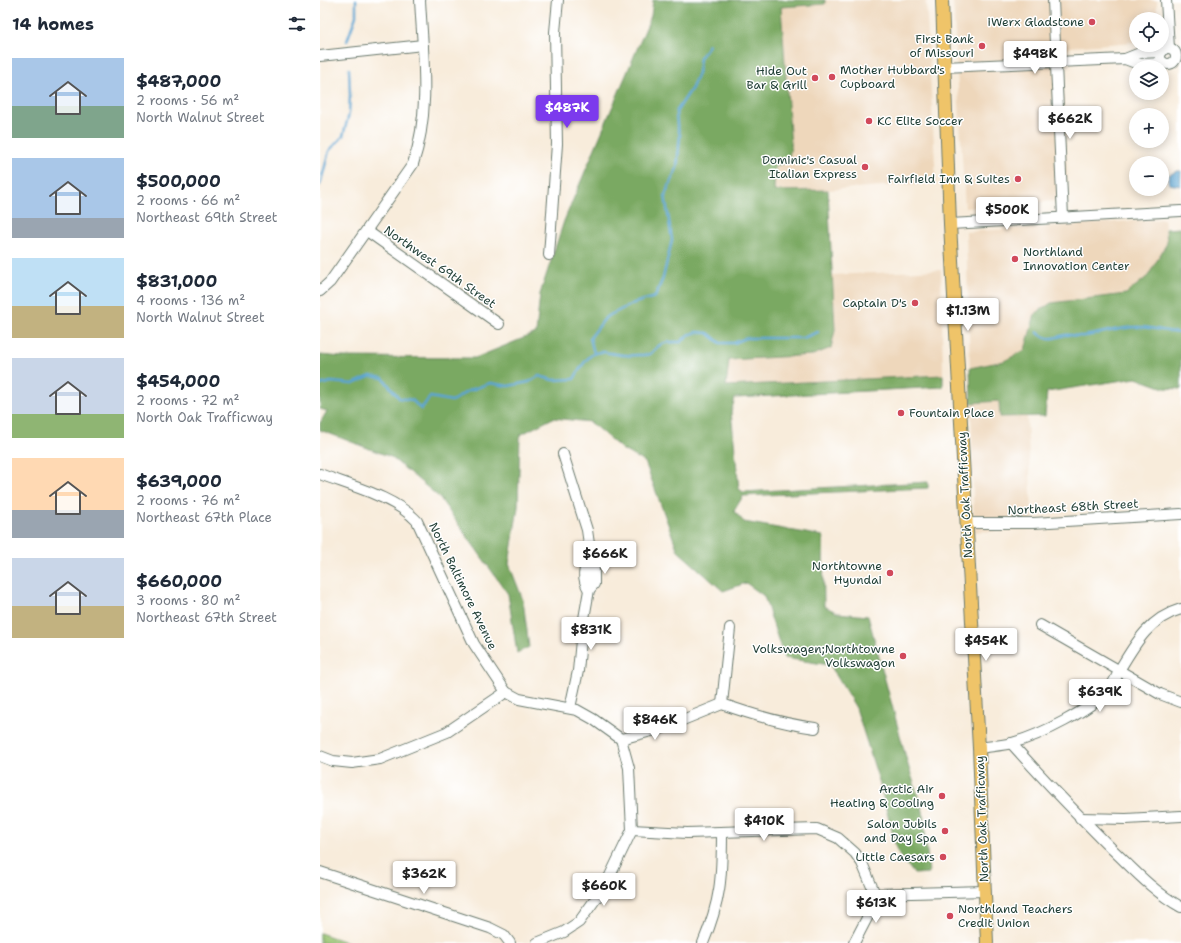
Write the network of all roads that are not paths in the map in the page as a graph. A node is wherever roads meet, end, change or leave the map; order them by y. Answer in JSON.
{"nodes":[{"id":1,"x":420,"y":0,"type":"edge"},
{"id":2,"x":558,"y":0,"type":"edge"},
{"id":3,"x":942,"y":0,"type":"edge"},
{"id":4,"x":1053,"y":0,"type":"edge"},
{"id":5,"x":1166,"y":0,"type":"edge"},
{"id":6,"x":423,"y":45,"type":"junction"},
{"id":7,"x":1171,"y":50,"type":"edge"},
{"id":8,"x":320,"y":56,"type":"edge"},
{"id":9,"x":1125,"y":59,"type":"junction"},
{"id":10,"x":1173,"y":62,"type":"edge"},
{"id":11,"x":1055,"y":63,"type":"junction"},
{"id":12,"x":944,"y":67,"type":"junction"},
{"id":13,"x":1181,"y":211,"type":"edge"},
{"id":14,"x":1063,"y":217,"type":"junction"},
{"id":15,"x":950,"y":224,"type":"junction"},
{"id":16,"x":367,"y":231,"type":"junction"},
{"id":17,"x":549,"y":255,"type":"dead end"},
{"id":18,"x":320,"y":291,"type":"edge"},
{"id":19,"x":499,"y":324,"type":"dead end"},
{"id":20,"x":563,"y":454,"type":"dead end"},
{"id":21,"x":320,"y":474,"type":"edge"},
{"id":22,"x":1181,"y":514,"type":"edge"},
{"id":23,"x":966,"y":523,"type":"junction"},
{"id":24,"x":1181,"y":609,"type":"edge"},
{"id":25,"x":1040,"y":625,"type":"dead end"},
{"id":26,"x":730,"y":628,"type":"dead end"},
{"id":27,"x":1120,"y":670,"type":"junction"},
{"id":28,"x":506,"y":692,"type":"junction"},
{"id":29,"x":1181,"y":702,"type":"edge"},
{"id":30,"x":722,"y":704,"type":"junction"},
{"id":31,"x":570,"y":708,"type":"junction"},
{"id":32,"x":815,"y":728,"type":"dead end"},
{"id":33,"x":621,"y":739,"type":"junction"},
{"id":34,"x":1011,"y":743,"type":"junction"},
{"id":35,"x":979,"y":748,"type":"junction"},
{"id":36,"x":320,"y":756,"type":"edge"},
{"id":37,"x":1181,"y":816,"type":"edge"},
{"id":38,"x":1080,"y":818,"type":"junction"},
{"id":39,"x":632,"y":830,"type":"junction"},
{"id":40,"x":722,"y":832,"type":"junction"},
{"id":41,"x":320,"y":872,"type":"edge"},
{"id":42,"x":985,"y":891,"type":"junction"},
{"id":43,"x":875,"y":894,"type":"junction"},
{"id":44,"x":1181,"y":907,"type":"edge"},
{"id":45,"x":510,"y":943,"type":"edge"},
{"id":46,"x":537,"y":943,"type":"edge"},
{"id":47,"x":703,"y":943,"type":"edge"},
{"id":48,"x":854,"y":943,"type":"edge"},
{"id":49,"x":986,"y":943,"type":"edge"}],
"edges":[{"from":1,"to":6,"type":"street"},
{"from":2,"to":17,"type":"street"},
{"from":3,"to":12,"type":"main road","name":"North Oak Trafficway"},
{"from":4,"to":11,"type":"street"},
{"from":5,"to":7,"type":"street"},
{"from":6,"to":8,"type":"street"},
{"from":6,"to":16,"type":"street"},
{"from":7,"to":9,"type":"street"},
{"from":7,"to":10,"type":"street"},
{"from":7,"to":10,"type":"street"},
{"from":9,"to":10,"type":"street"},
{"from":9,"to":11,"type":"street"},
{"from":11,"to":12,"type":"street"},
{"from":11,"to":14,"type":"street"},
{"from":12,"to":15,"type":"main road","name":"North Oak Trafficway"},
{"from":13,"to":14,"type":"street"},
{"from":14,"to":15,"type":"street"},
{"from":15,"to":23,"type":"main road","name":"North Oak Trafficway"},
{"from":16,"to":18,"type":"street"},
{"from":16,"to":19,"type":"street","name":"Northwest 69th Street"},
{"from":20,"to":31,"type":"street"},
{"from":21,"to":28,"type":"street","name":"North Baltimore Avenue"},
{"from":22,"to":23,"type":"street","name":"Northeast 68th Street"},
{"from":23,"to":35,"type":"main road","name":"North Oak Trafficway"},
{"from":24,"to":27,"type":"street"},
{"from":25,"to":27,"type":"street"},
{"from":26,"to":30,"type":"street"},
{"from":27,"to":29,"type":"street"},
{"from":27,"to":34,"type":"street"},
{"from":28,"to":31,"type":"street"},
{"from":28,"to":36,"type":"street"},
{"from":30,"to":32,"type":"street"},
{"from":30,"to":33,"type":"street"},
{"from":31,"to":33,"type":"street"},
{"from":33,"to":39,"type":"street"},
{"from":34,"to":35,"type":"street"},
{"from":34,"to":38,"type":"street"},
{"from":35,"to":42,"type":"main road","name":"North Oak Trafficway"},
{"from":37,"to":38,"type":"street"},
{"from":38,"to":44,"type":"street"},
{"from":39,"to":40,"type":"street"},
{"from":39,"to":46,"type":"street"},
{"from":40,"to":43,"type":"street"},
{"from":40,"to":47,"type":"street"},
{"from":41,"to":45,"type":"street"},
{"from":42,"to":43,"type":"street"},
{"from":42,"to":49,"type":"main road","name":"North Oak Trafficway"},
{"from":43,"to":48,"type":"street"}]}
